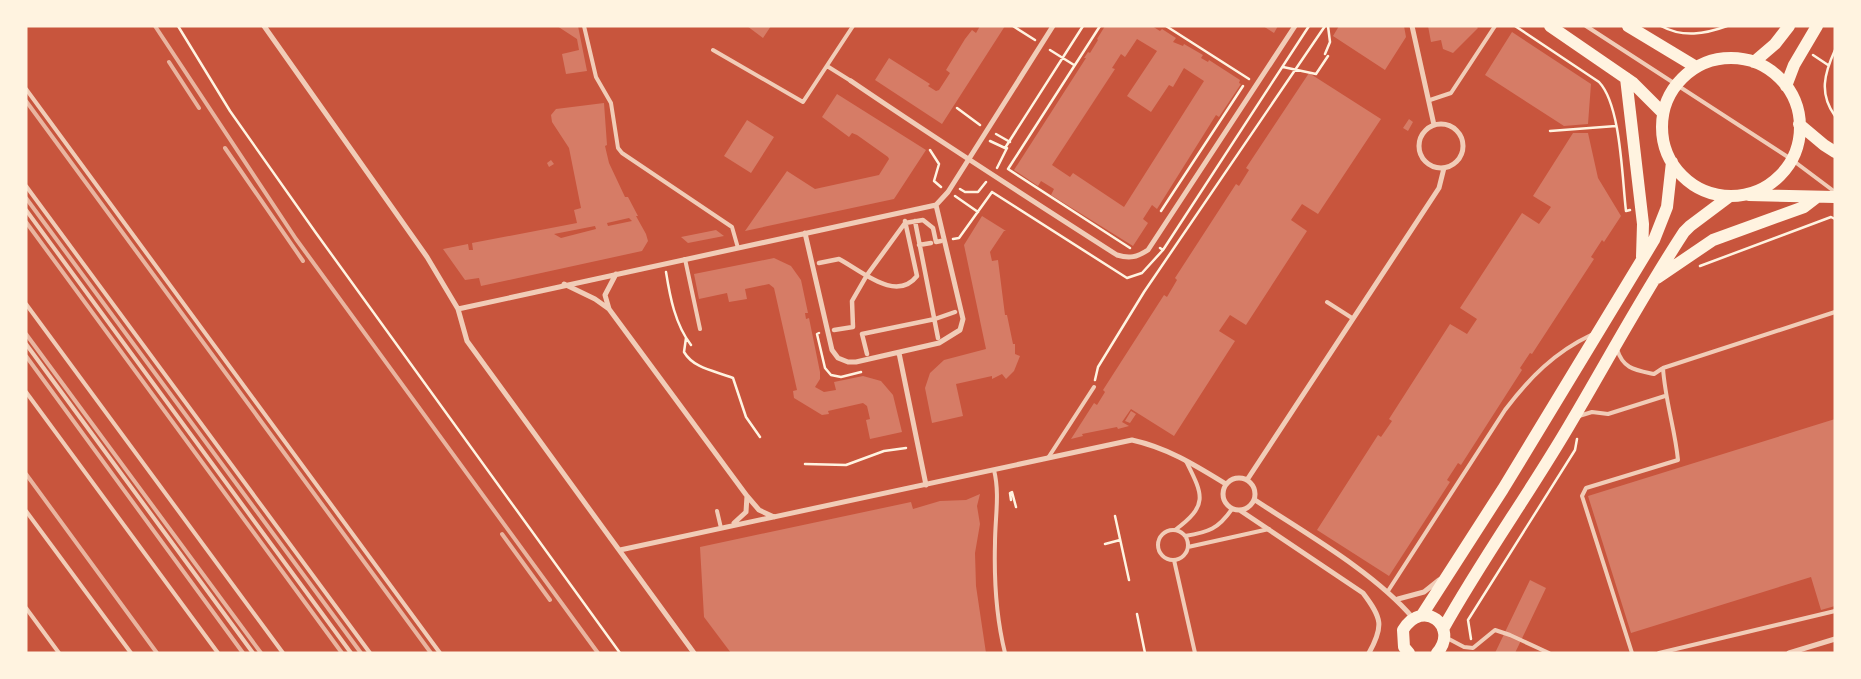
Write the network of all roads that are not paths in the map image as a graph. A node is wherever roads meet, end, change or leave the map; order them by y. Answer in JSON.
{"nodes":[{"id":1,"x":264,"y":26,"type":"edge"},
{"id":2,"x":584,"y":26,"type":"edge"},
{"id":3,"x":852,"y":26,"type":"edge"},
{"id":4,"x":1053,"y":26,"type":"edge"},
{"id":5,"x":1295,"y":26,"type":"edge"},
{"id":6,"x":1412,"y":26,"type":"edge"},
{"id":7,"x":1494,"y":26,"type":"edge"},
{"id":8,"x":1550,"y":26,"type":"edge"},
{"id":9,"x":1586,"y":26,"type":"edge"},
{"id":10,"x":1789,"y":26,"type":"edge"},
{"id":11,"x":1817,"y":26,"type":"edge"},
{"id":12,"x":1633,"y":27,"type":"edge"},
{"id":13,"x":713,"y":50,"type":"dead end"},
{"id":14,"x":1754,"y":62,"type":"junction"},
{"id":15,"x":827,"y":66,"type":"junction"},
{"id":16,"x":1696,"y":67,"type":"junction"},
{"id":17,"x":1626,"y":78,"type":"junction"},
{"id":18,"x":851,"y":81,"type":"joint"},
{"id":19,"x":1676,"y":85,"type":"junction"},
{"id":20,"x":1786,"y":86,"type":"junction"},
{"id":21,"x":26,"y":89,"type":"edge"},
{"id":22,"x":1430,"y":100,"type":"junction"},
{"id":23,"x":1663,"y":113,"type":"junction"},
{"id":24,"x":1799,"y":124,"type":"junction"},
{"id":25,"x":1434,"y":125,"type":"junction"},
{"id":26,"x":1835,"y":152,"type":"edge"},
{"id":27,"x":969,"y":158,"type":"junction"},
{"id":28,"x":1791,"y":160,"type":"junction"},
{"id":29,"x":1672,"y":162,"type":"junction"},
{"id":30,"x":1444,"y":168,"type":"junction"},
{"id":31,"x":26,"y":186,"type":"edge"},
{"id":32,"x":1835,"y":192,"type":"edge"},
{"id":33,"x":1736,"y":195,"type":"junction"},
{"id":34,"x":1816,"y":197,"type":"junction"},
{"id":35,"x":1835,"y":197,"type":"edge"},
{"id":36,"x":936,"y":205,"type":"junction"},
{"id":37,"x":26,"y":210,"type":"edge"},
{"id":38,"x":914,"y":221,"type":"junction"},
{"id":39,"x":905,"y":222,"type":"junction"},
{"id":40,"x":806,"y":233,"type":"junction"},
{"id":41,"x":941,"y":241,"type":"dead end"},
{"id":42,"x":931,"y":243,"type":"dead end"},
{"id":43,"x":920,"y":245,"type":"junction"},
{"id":44,"x":738,"y":248,"type":"junction"},
{"id":45,"x":1642,"y":258,"type":"junction"},
{"id":46,"x":686,"y":259,"type":"junction"},
{"id":47,"x":819,"y":263,"type":"dead end"},
{"id":48,"x":616,"y":274,"type":"junction"},
{"id":49,"x":867,"y":275,"type":"junction"},
{"id":50,"x":1651,"y":282,"type":"junction"},
{"id":51,"x":564,"y":284,"type":"junction"},
{"id":52,"x":1327,"y":302,"type":"dead end"},
{"id":53,"x":26,"y":304,"type":"edge"},
{"id":54,"x":458,"y":309,"type":"junction"},
{"id":55,"x":609,"y":309,"type":"junction"},
{"id":56,"x":956,"y":312,"type":"dead end"},
{"id":57,"x":1835,"y":312,"type":"edge"},
{"id":58,"x":1352,"y":318,"type":"junction"},
{"id":59,"x":936,"y":319,"type":"junction"},
{"id":60,"x":852,"y":327,"type":"junction"},
{"id":61,"x":700,"y":329,"type":"dead end"},
{"id":62,"x":834,"y":330,"type":"dead end"},
{"id":63,"x":1600,"y":330,"type":"junction"},
{"id":64,"x":862,"y":334,"type":"junction"},
{"id":65,"x":938,"y":338,"type":"dead end"},
{"id":66,"x":26,"y":344,"type":"edge"},
{"id":67,"x":1615,"y":345,"type":"junction"},
{"id":68,"x":899,"y":353,"type":"junction"},
{"id":69,"x":867,"y":354,"type":"dead end"},
{"id":70,"x":1664,"y":368,"type":"junction"},
{"id":71,"x":1094,"y":387,"type":"road end"},
{"id":72,"x":26,"y":392,"type":"edge"},
{"id":73,"x":1665,"y":396,"type":"junction"},
{"id":74,"x":1573,"y":419,"type":"junction"},
{"id":75,"x":1048,"y":458,"type":"junction"},
{"id":76,"x":1184,"y":459,"type":"junction"},
{"id":77,"x":994,"y":470,"type":"junction"},
{"id":78,"x":1247,"y":480,"type":"junction"},
{"id":79,"x":1226,"y":484,"type":"junction"},
{"id":80,"x":926,"y":485,"type":"junction"},
{"id":81,"x":747,"y":496,"type":"junction"},
{"id":82,"x":1255,"y":500,"type":"junction"},
{"id":83,"x":1232,"y":509,"type":"junction"},
{"id":84,"x":26,"y":511,"type":"edge"},
{"id":85,"x":717,"y":511,"type":"dead end"},
{"id":86,"x":1242,"y":511,"type":"junction"},
{"id":87,"x":775,"y":517,"type":"junction"},
{"id":88,"x":724,"y":527,"type":"junction"},
{"id":89,"x":1270,"y":529,"type":"junction"},
{"id":90,"x":1175,"y":530,"type":"junction"},
{"id":91,"x":1185,"y":536,"type":"junction"},
{"id":92,"x":1188,"y":547,"type":"junction"},
{"id":93,"x":620,"y":550,"type":"junction"},
{"id":94,"x":1174,"y":560,"type":"junction"},
{"id":95,"x":1447,"y":573,"type":"junction"},
{"id":96,"x":1388,"y":591,"type":"junction"},
{"id":97,"x":1398,"y":599,"type":"junction"},
{"id":98,"x":26,"y":608,"type":"edge"},
{"id":99,"x":1835,"y":610,"type":"edge"},
{"id":100,"x":1417,"y":616,"type":"junction"},
{"id":101,"x":1444,"y":633,"type":"junction"},
{"id":102,"x":1835,"y":639,"type":"edge"},
{"id":103,"x":1690,"y":646,"type":"junction"},
{"id":104,"x":1405,"y":651,"type":"edge"},
{"id":105,"x":59,"y":653,"type":"edge"},
{"id":106,"x":131,"y":653,"type":"edge"},
{"id":107,"x":218,"y":653,"type":"edge"},
{"id":108,"x":253,"y":653,"type":"edge"},
{"id":109,"x":283,"y":653,"type":"edge"},
{"id":110,"x":351,"y":653,"type":"edge"},
{"id":111,"x":370,"y":653,"type":"edge"},
{"id":112,"x":440,"y":653,"type":"edge"},
{"id":113,"x":694,"y":653,"type":"edge"},
{"id":114,"x":1005,"y":653,"type":"edge"},
{"id":115,"x":1195,"y":653,"type":"edge"},
{"id":116,"x":1369,"y":653,"type":"edge"},
{"id":117,"x":1438,"y":653,"type":"edge"},
{"id":118,"x":1549,"y":653,"type":"edge"},
{"id":119,"x":1632,"y":653,"type":"edge"},
{"id":120,"x":1659,"y":653,"type":"edge"},
{"id":121,"x":1692,"y":653,"type":"edge"},
{"id":122,"x":1789,"y":653,"type":"edge"}],
"edges":[{"from":1,"to":54,"type":"street"},
{"from":2,"to":44,"type":"lane"},
{"from":3,"to":15,"type":"lane"},
{"from":4,"to":27,"type":"street"},
{"from":5,"to":27,"type":"street"},
{"from":6,"to":22,"type":"street"},
{"from":7,"to":22,"type":"lane"},
{"from":8,"to":17,"type":"main road"},
{"from":9,"to":19,"type":"lane"},
{"from":10,"to":14,"type":"main road"},
{"from":11,"to":20,"type":"main road"},
{"from":12,"to":16,"type":"main road"},
{"from":13,"to":15,"type":"lane"},
{"from":14,"to":16,"type":"main road"},
{"from":14,"to":20,"type":"main road"},
{"from":15,"to":18,"type":"lane"},
{"from":16,"to":19,"type":"main road"},
{"from":17,"to":23,"type":"main road"},
{"from":17,"to":45,"type":"main road"},
{"from":18,"to":27,"type":"street"},
{"from":19,"to":23,"type":"main road"},
{"from":19,"to":28,"type":"lane"},
{"from":20,"to":24,"type":"main road"},
{"from":21,"to":112,"type":"lane"},
{"from":22,"to":25,"type":"street"},
{"from":23,"to":29,"type":"main road"},
{"from":24,"to":26,"type":"main road"},
{"from":24,"to":28,"type":"main road"},
{"from":25,"to":30,"type":"street"},
{"from":25,"to":30,"type":"street"},
{"from":27,"to":36,"type":"street"},
{"from":28,"to":32,"type":"lane"},
{"from":28,"to":33,"type":"main road"},
{"from":29,"to":33,"type":"main road"},
{"from":29,"to":45,"type":"main road"},
{"from":30,"to":58,"type":"street"},
{"from":31,"to":111,"type":"lane"},
{"from":33,"to":34,"type":"main road"},
{"from":33,"to":50,"type":"main road"},
{"from":34,"to":35,"type":"main road"},
{"from":34,"to":50,"type":"main road"},
{"from":36,"to":40,"type":"street"},
{"from":36,"to":68,"type":"street"},
{"from":37,"to":110,"type":"lane"},
{"from":38,"to":39,"type":"street"},
{"from":38,"to":41,"type":"street"},
{"from":38,"to":43,"type":"street"},
{"from":39,"to":49,"type":"street"},
{"from":39,"to":49,"type":"street"},
{"from":40,"to":44,"type":"street"},
{"from":40,"to":68,"type":"street"},
{"from":42,"to":43,"type":"street"},
{"from":43,"to":59,"type":"street"},
{"from":44,"to":46,"type":"street"},
{"from":45,"to":63,"type":"main road"},
{"from":46,"to":48,"type":"street"},
{"from":46,"to":61,"type":"lane"},
{"from":47,"to":49,"type":"street"},
{"from":48,"to":51,"type":"street"},
{"from":48,"to":55,"type":"street"},
{"from":49,"to":60,"type":"street"},
{"from":50,"to":67,"type":"main road"},
{"from":51,"to":54,"type":"street"},
{"from":51,"to":55,"type":"street"},
{"from":52,"to":58,"type":"lane"},
{"from":53,"to":109,"type":"lane"},
{"from":54,"to":93,"type":"street"},
{"from":55,"to":81,"type":"street"},
{"from":56,"to":59,"type":"street"},
{"from":57,"to":70,"type":"lane"},
{"from":58,"to":78,"type":"street"},
{"from":59,"to":64,"type":"street"},
{"from":59,"to":65,"type":"street"},
{"from":60,"to":62,"type":"street"},
{"from":60,"to":64,"type":"street"},
{"from":63,"to":95,"type":"main road"},
{"from":63,"to":96,"type":"lane"},
{"from":64,"to":69,"type":"street"},
{"from":66,"to":108,"type":"lane"},
{"from":67,"to":70,"type":"lane"},
{"from":67,"to":74,"type":"main road"},
{"from":68,"to":80,"type":"street"},
{"from":70,"to":73,"type":"lane"},
{"from":71,"to":75,"type":"lane"},
{"from":72,"to":107,"type":"lane"},
{"from":73,"to":74,"type":"lane"},
{"from":73,"to":119,"type":"lane"},
{"from":74,"to":101,"type":"main road"},
{"from":75,"to":76,"type":"street"},
{"from":75,"to":77,"type":"street"},
{"from":76,"to":79,"type":"street"},
{"from":76,"to":90,"type":"lane"},
{"from":77,"to":80,"type":"street"},
{"from":77,"to":114,"type":"lane"},
{"from":78,"to":79,"type":"street"},
{"from":78,"to":82,"type":"street"},
{"from":79,"to":83,"type":"street"},
{"from":80,"to":87,"type":"street"},
{"from":81,"to":87,"type":"street"},
{"from":81,"to":88,"type":"street"},
{"from":82,"to":86,"type":"street"},
{"from":82,"to":96,"type":"street"},
{"from":83,"to":86,"type":"street"},
{"from":83,"to":91,"type":"lane"},
{"from":84,"to":106,"type":"lane"},
{"from":85,"to":88,"type":"lane"},
{"from":86,"to":89,"type":"street"},
{"from":87,"to":88,"type":"street"},
{"from":88,"to":93,"type":"street"},
{"from":89,"to":92,"type":"lane"},
{"from":89,"to":116,"type":"street"},
{"from":90,"to":91,"type":"lane"},
{"from":90,"to":94,"type":"lane"},
{"from":91,"to":92,"type":"lane"},
{"from":92,"to":94,"type":"lane"},
{"from":93,"to":113,"type":"street"},
{"from":94,"to":115,"type":"lane"},
{"from":95,"to":97,"type":"street"},
{"from":95,"to":100,"type":"main road"},
{"from":96,"to":97,"type":"street"},
{"from":97,"to":100,"type":"street"},
{"from":98,"to":105,"type":"lane"},
{"from":99,"to":103,"type":"lane"},
{"from":100,"to":101,"type":"main road"},
{"from":100,"to":104,"type":"main road"},
{"from":101,"to":117,"type":"main road"},
{"from":101,"to":118,"type":"lane"},
{"from":102,"to":122,"type":"street"},
{"from":103,"to":120,"type":"lane"},
{"from":103,"to":121,"type":"lane"}]}
